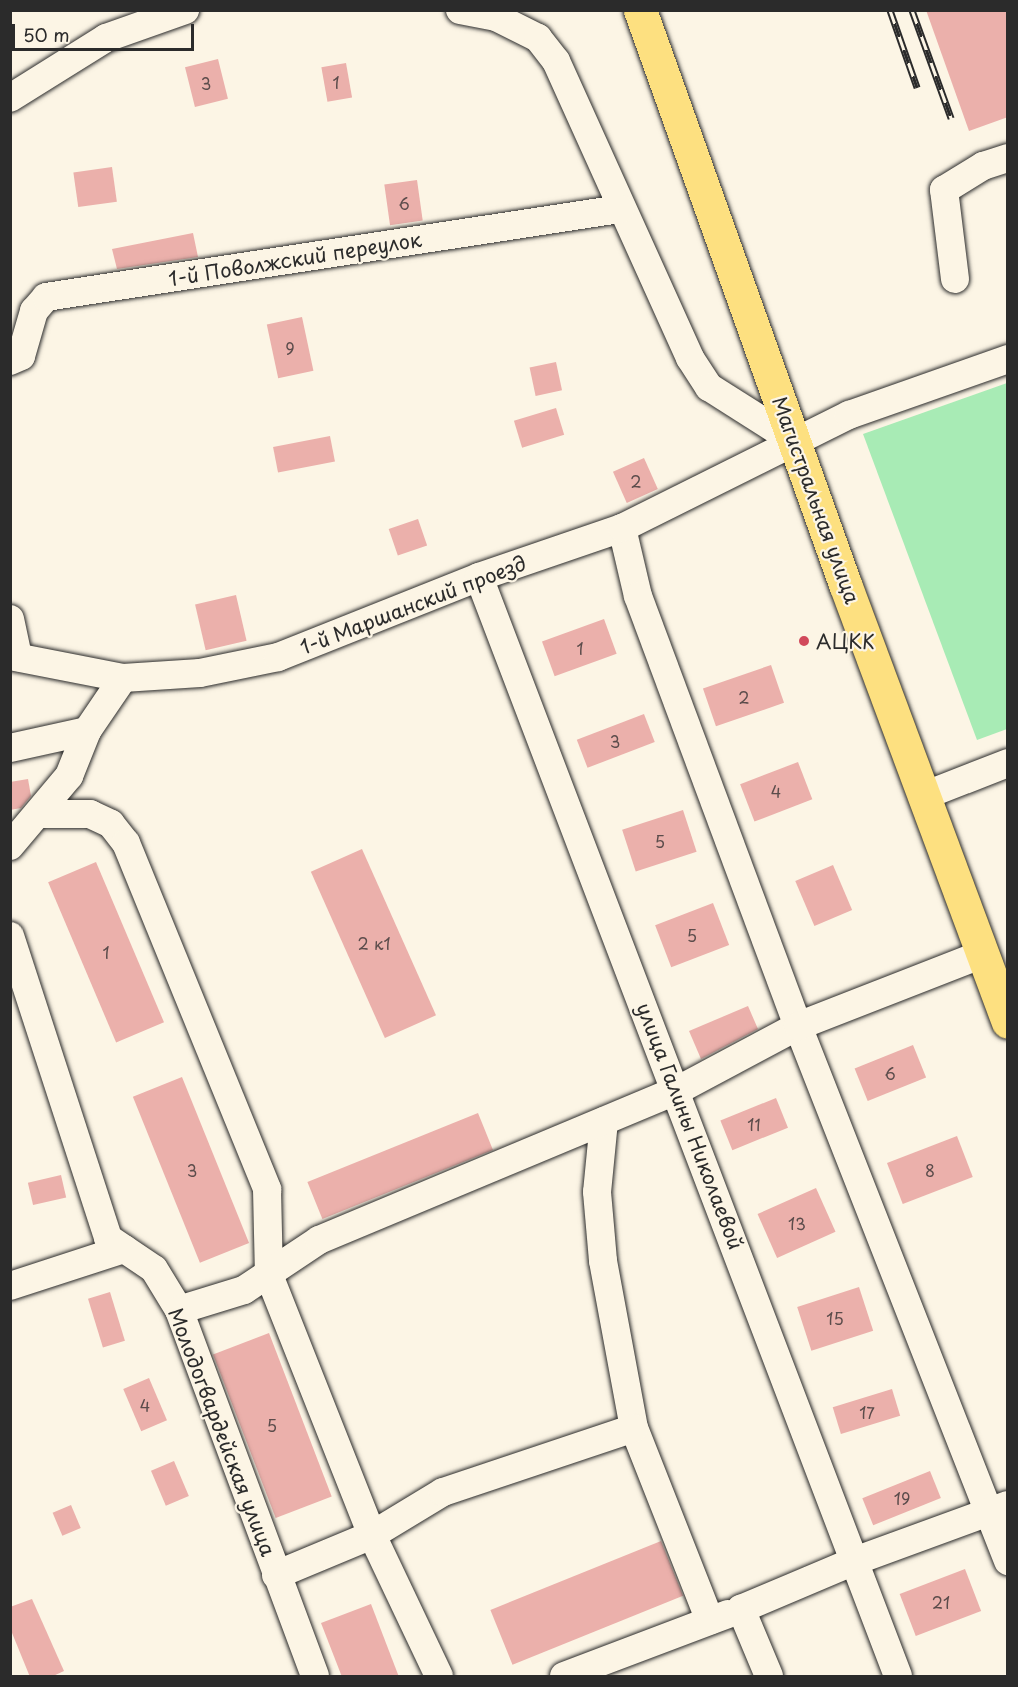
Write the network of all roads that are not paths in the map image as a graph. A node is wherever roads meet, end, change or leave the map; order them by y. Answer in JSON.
{"nodes":[{"id":1,"x":185,"y":10,"type":"edge"},
{"id":2,"x":460,"y":10,"type":"edge"},
{"id":3,"x":640,"y":10,"type":"edge"},
{"id":4,"x":10,"y":98,"type":"edge"},
{"id":5,"x":1008,"y":158,"type":"edge"},
{"id":6,"x":620,"y":209,"type":"junction"},
{"id":7,"x":955,"y":279,"type":"dead end"},
{"id":8,"x":1008,"y":359,"type":"edge"},
{"id":9,"x":10,"y":362,"type":"edge"},
{"id":10,"x":794,"y":441,"type":"junction"},
{"id":11,"x":622,"y":528,"type":"junction"},
{"id":12,"x":479,"y":577,"type":"junction"},
{"id":13,"x":10,"y":619,"type":"edge"},
{"id":14,"x":14,"y":656,"type":"edge"},
{"id":15,"x":123,"y":678,"type":"junction"},
{"id":16,"x":87,"y":731,"type":"junction"},
{"id":17,"x":10,"y":748,"type":"edge"},
{"id":18,"x":1008,"y":763,"type":"edge"},
{"id":19,"x":926,"y":795,"type":"junction"},
{"id":20,"x":38,"y":814,"type":"junction"},
{"id":21,"x":10,"y":846,"type":"edge"},
{"id":22,"x":10,"y":936,"type":"edge"},
{"id":23,"x":983,"y":954,"type":"junction"},
{"id":24,"x":1008,"y":1022,"type":"edge"},
{"id":25,"x":798,"y":1026,"type":"junction"},
{"id":26,"x":678,"y":1090,"type":"junction"},
{"id":27,"x":604,"y":1121,"type":"junction"},
{"id":28,"x":124,"y":1249,"type":"junction"},
{"id":29,"x":269,"y":1275,"type":"junction"},
{"id":30,"x":10,"y":1286,"type":"edge"},
{"id":31,"x":179,"y":1310,"type":"junction"},
{"id":32,"x":634,"y":1428,"type":"junction"},
{"id":33,"x":998,"y":1508,"type":"edge"},
{"id":34,"x":372,"y":1535,"type":"junction"},
{"id":35,"x":1008,"y":1561,"type":"edge"},
{"id":36,"x":852,"y":1562,"type":"junction"},
{"id":37,"x":276,"y":1575,"type":"junction"},
{"id":38,"x":741,"y":1609,"type":"junction"},
{"id":39,"x":710,"y":1621,"type":"junction"},
{"id":40,"x":315,"y":1677,"type":"edge"},
{"id":41,"x":439,"y":1677,"type":"edge"},
{"id":42,"x":564,"y":1677,"type":"edge"},
{"id":43,"x":769,"y":1677,"type":"edge"},
{"id":44,"x":898,"y":1677,"type":"edge"}],
"edges":[{"from":1,"to":4,"type":"street"},
{"from":2,"to":6,"type":"street"},
{"from":3,"to":10,"type":"highway","name":"Магистральная улица"},
{"from":5,"to":7,"type":"street"},
{"from":6,"to":9,"type":"street","name":"1-й Поволжский переулок"},
{"from":6,"to":10,"type":"street"},
{"from":8,"to":10,"type":"street","name":"1-й Маршанский проезд"},
{"from":10,"to":11,"type":"street","name":"1-й Маршанский проезд"},
{"from":10,"to":19,"type":"highway","name":"Магистральная улица"},
{"from":11,"to":12,"type":"street","name":"1-й Маршанский проезд"},
{"from":11,"to":25,"type":"street"},
{"from":12,"to":15,"type":"street","name":"1-й Маршанский проезд"},
{"from":12,"to":26,"type":"street","name":"улица Галины Николаевой"},
{"from":13,"to":14,"type":"street"},
{"from":14,"to":15,"type":"street","name":"1-й Маршанский проезд"},
{"from":15,"to":16,"type":"street"},
{"from":16,"to":17,"type":"street"},
{"from":16,"to":20,"type":"street"},
{"from":18,"to":19,"type":"street"},
{"from":19,"to":23,"type":"highway","name":"Магистральная улица"},
{"from":20,"to":21,"type":"street"},
{"from":20,"to":29,"type":"street"},
{"from":22,"to":28,"type":"street","name":"Молодогвардейская улица"},
{"from":23,"to":24,"type":"highway","name":"Магистральная улица"},
{"from":23,"to":25,"type":"street"},
{"from":25,"to":26,"type":"street"},
{"from":25,"to":33,"type":"street"},
{"from":26,"to":27,"type":"street"},
{"from":26,"to":36,"type":"street","name":"улица Галины Николаевой"},
{"from":27,"to":29,"type":"street"},
{"from":27,"to":32,"type":"street"},
{"from":28,"to":30,"type":"street"},
{"from":28,"to":31,"type":"street","name":"Молодогвардейская улица"},
{"from":29,"to":31,"type":"street"},
{"from":29,"to":34,"type":"street"},
{"from":31,"to":37,"type":"street","name":"Молодогвардейская улица"},
{"from":32,"to":34,"type":"street"},
{"from":32,"to":39,"type":"street"},
{"from":33,"to":35,"type":"street"},
{"from":33,"to":36,"type":"street"},
{"from":34,"to":37,"type":"street"},
{"from":34,"to":41,"type":"street"},
{"from":36,"to":38,"type":"street"},
{"from":36,"to":44,"type":"street","name":"улица Галины Николаевой"},
{"from":37,"to":40,"type":"street","name":"Молодогвардейская улица"},
{"from":38,"to":39,"type":"street"},
{"from":38,"to":43,"type":"street"},
{"from":39,"to":42,"type":"street"}]}
